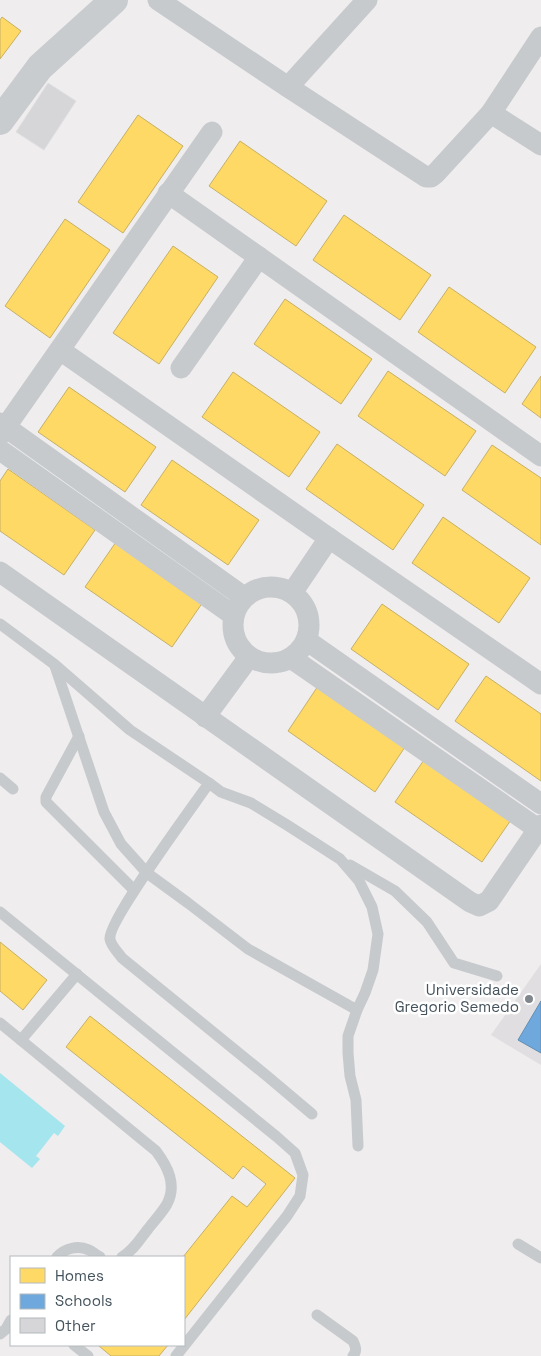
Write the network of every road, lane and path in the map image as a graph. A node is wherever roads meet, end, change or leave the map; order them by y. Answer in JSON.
{"nodes":[{"id":1,"x":114,"y":0,"type":"edge"},
{"id":2,"x":158,"y":0,"type":"edge"},
{"id":3,"x":367,"y":0,"type":"edge"},
{"id":4,"x":541,"y":37,"type":"edge"},
{"id":5,"x":40,"y":67,"type":"junction"},
{"id":6,"x":288,"y":87,"type":"junction"},
{"id":7,"x":490,"y":113,"type":"junction"},
{"id":8,"x":0,"y":121,"type":"edge"},
{"id":9,"x":212,"y":132,"type":"dead end"},
{"id":10,"x":0,"y":142,"type":"edge"},
{"id":11,"x":541,"y":145,"type":"edge"},
{"id":12,"x":168,"y":193,"type":"junction"},
{"id":13,"x":258,"y":257,"type":"junction"},
{"id":14,"x":60,"y":350,"type":"junction"},
{"id":15,"x":181,"y":368,"type":"dead end"},
{"id":16,"x":2,"y":428,"type":"edge"},
{"id":17,"x":0,"y":450,"type":"edge"},
{"id":18,"x":541,"y":456,"type":"edge"},
{"id":19,"x":329,"y":538,"type":"junction"},
{"id":20,"x":0,"y":572,"type":"edge"},
{"id":21,"x":292,"y":593,"type":"junction"},
{"id":22,"x":244,"y":597,"type":"junction"},
{"id":23,"x":234,"y":615,"type":"junction"},
{"id":24,"x":0,"y":624,"type":"edge"},
{"id":25,"x":306,"y":640,"type":"junction"},
{"id":26,"x":249,"y":657,"type":"junction"},
{"id":27,"x":291,"y":658,"type":"junction"},
{"id":28,"x":54,"y":664,"type":"junction"},
{"id":29,"x":541,"y":684,"type":"edge"},
{"id":30,"x":205,"y":716,"type":"junction"},
{"id":31,"x":79,"y":736,"type":"junction"},
{"id":32,"x":0,"y":778,"type":"edge"},
{"id":33,"x":209,"y":783,"type":"junction"},
{"id":34,"x":13,"y":788,"type":"dead end"},
{"id":35,"x":541,"y":804,"type":"edge"},
{"id":36,"x":539,"y":827,"type":"edge"},
{"id":37,"x":340,"y":860,"type":"junction"},
{"id":38,"x":147,"y":873,"type":"junction"},
{"id":39,"x":134,"y":890,"type":"junction"},
{"id":40,"x":0,"y":912,"type":"edge"},
{"id":41,"x":77,"y":974,"type":"junction"},
{"id":42,"x":497,"y":976,"type":"dead end"},
{"id":43,"x":357,"y":1010,"type":"junction"},
{"id":44,"x":0,"y":1023,"type":"edge"},
{"id":45,"x":21,"y":1040,"type":"junction"},
{"id":46,"x":312,"y":1114,"type":"dead end"},
{"id":47,"x":358,"y":1146,"type":"dead end"},
{"id":48,"x":518,"y":1244,"type":"dead end"},
{"id":49,"x":59,"y":1256,"type":"edge"},
{"id":50,"x":98,"y":1256,"type":"edge"},
{"id":51,"x":123,"y":1256,"type":"edge"},
{"id":52,"x":541,"y":1258,"type":"edge"},
{"id":53,"x":317,"y":1315,"type":"dead end"},
{"id":54,"x":10,"y":1322,"type":"edge"},
{"id":55,"x":0,"y":1334,"type":"edge"},
{"id":56,"x":185,"y":1345,"type":"edge"},
{"id":57,"x":75,"y":1346,"type":"edge"},
{"id":58,"x":184,"y":1346,"type":"edge"},
{"id":59,"x":88,"y":1356,"type":"edge"},
{"id":60,"x":176,"y":1356,"type":"edge"},
{"id":61,"x":353,"y":1356,"type":"edge"}],
"edges":[{"from":1,"to":5,"type":"main road"},
{"from":2,"to":6,"type":"street"},
{"from":3,"to":6,"type":"street"},
{"from":4,"to":7,"type":"street"},
{"from":5,"to":8,"type":"main road"},
{"from":5,"to":10,"type":"main road"},
{"from":6,"to":7,"type":"street"},
{"from":7,"to":11,"type":"street"},
{"from":9,"to":12,"type":"street"},
{"from":12,"to":13,"type":"street"},
{"from":12,"to":14,"type":"street"},
{"from":13,"to":15,"type":"street"},
{"from":13,"to":18,"type":"street"},
{"from":14,"to":16,"type":"street"},
{"from":14,"to":19,"type":"street"},
{"from":16,"to":22,"type":"street"},
{"from":17,"to":23,"type":"street"},
{"from":19,"to":21,"type":"street"},
{"from":19,"to":29,"type":"street"},
{"from":20,"to":30,"type":"street"},
{"from":21,"to":22,"type":"street"},
{"from":21,"to":25,"type":"street"},
{"from":22,"to":23,"type":"street"},
{"from":23,"to":26,"type":"street"},
{"from":24,"to":28,"type":"lane"},
{"from":25,"to":27,"type":"street"},
{"from":25,"to":35,"type":"street"},
{"from":26,"to":27,"type":"street"},
{"from":26,"to":30,"type":"street"},
{"from":27,"to":36,"type":"street"},
{"from":28,"to":31,"type":"lane"},
{"from":28,"to":33,"type":"lane"},
{"from":30,"to":36,"type":"street"},
{"from":31,"to":38,"type":"lane"},
{"from":31,"to":39,"type":"lane"},
{"from":32,"to":34,"type":"lane"},
{"from":33,"to":37,"type":"lane"},
{"from":33,"to":38,"type":"lane"},
{"from":37,"to":42,"type":"lane"},
{"from":37,"to":43,"type":"lane"},
{"from":38,"to":39,"type":"lane"},
{"from":38,"to":43,"type":"lane"},
{"from":39,"to":46,"type":"lane"},
{"from":40,"to":41,"type":"lane"},
{"from":41,"to":45,"type":"lane"},
{"from":41,"to":56,"type":"lane"},
{"from":43,"to":47,"type":"lane"},
{"from":44,"to":45,"type":"lane"},
{"from":45,"to":51,"type":"lane"},
{"from":48,"to":52,"type":"lane"},
{"from":49,"to":50,"type":"lane"},
{"from":53,"to":61,"type":"lane"},
{"from":54,"to":55,"type":"lane"},
{"from":57,"to":59,"type":"lane"},
{"from":58,"to":60,"type":"lane"}]}
